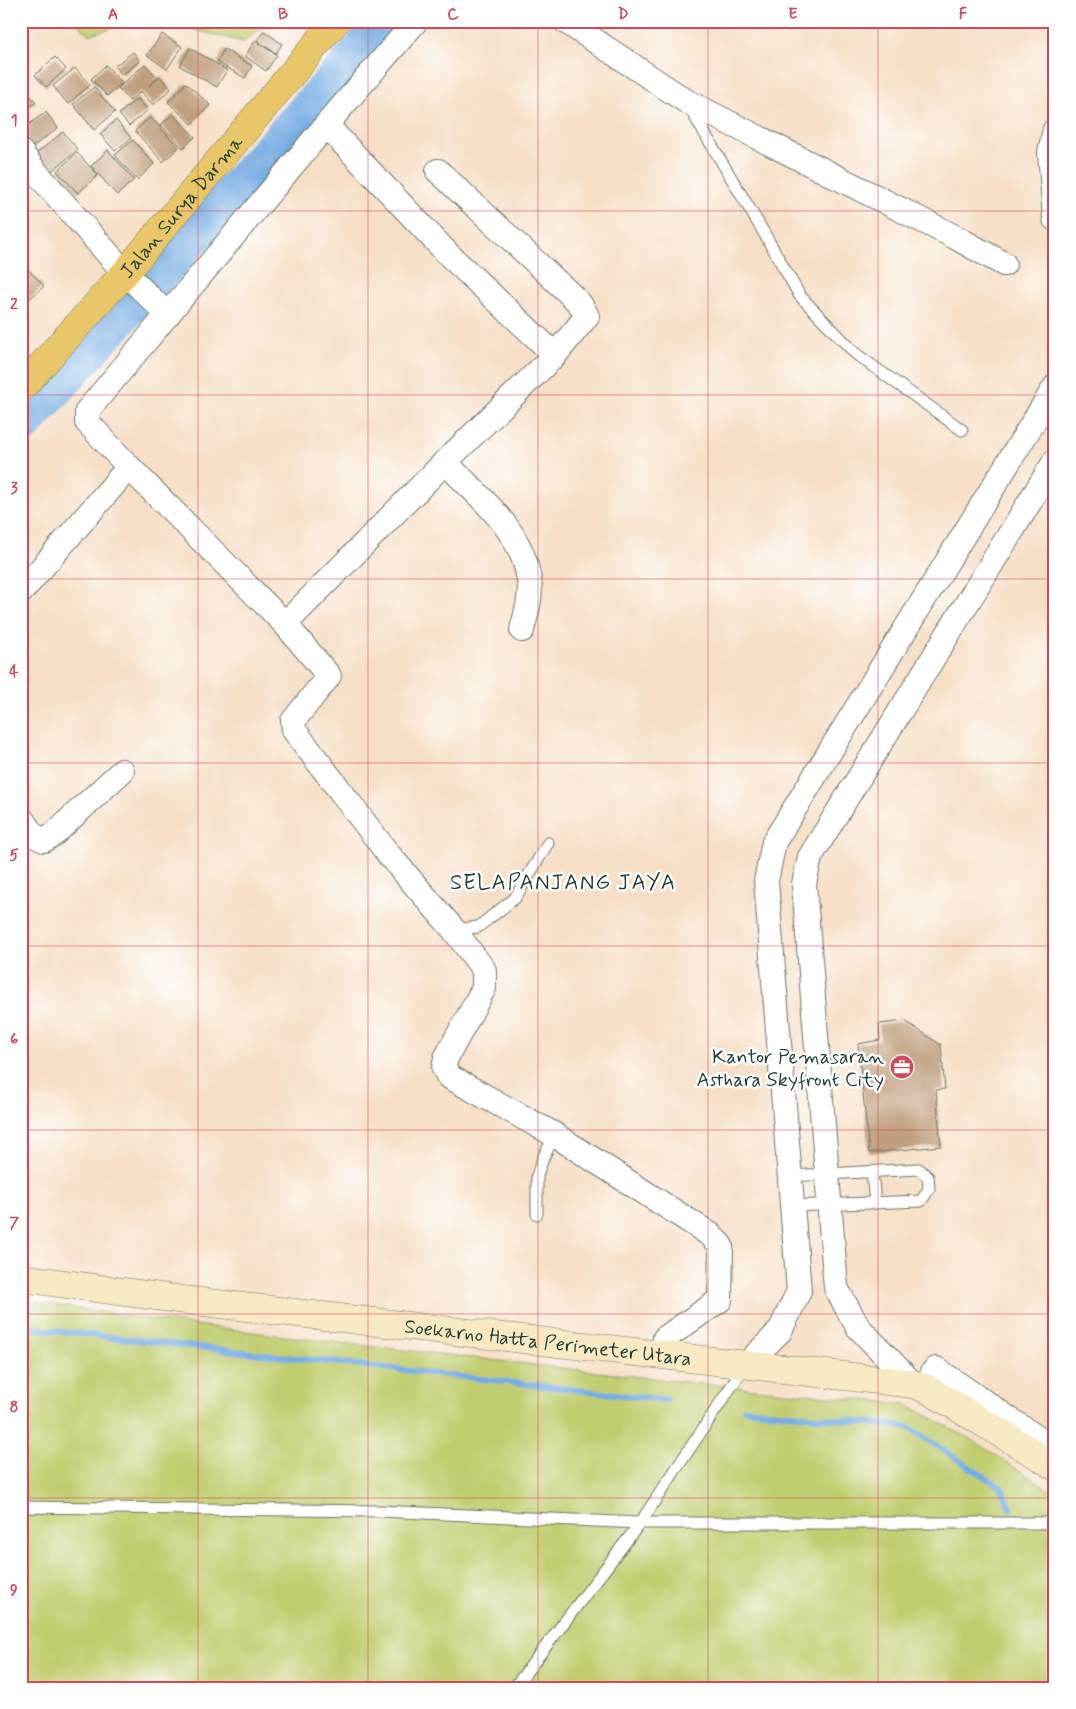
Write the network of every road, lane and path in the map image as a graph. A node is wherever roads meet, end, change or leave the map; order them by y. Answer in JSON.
{"nodes":[{"id":1,"x":336,"y":21,"type":"edge"},
{"id":2,"x":416,"y":21,"type":"edge"},
{"id":3,"x":565,"y":21,"type":"edge"},
{"id":4,"x":686,"y":101,"type":"junction"},
{"id":5,"x":326,"y":125,"type":"junction"},
{"id":6,"x":1055,"y":130,"type":"edge"},
{"id":7,"x":21,"y":152,"type":"edge"},
{"id":8,"x":438,"y":171,"type":"dead end"},
{"id":9,"x":1055,"y":219,"type":"edge"},
{"id":10,"x":1004,"y":264,"type":"dead end"},
{"id":11,"x":130,"y":278,"type":"junction"},
{"id":12,"x":162,"y":309,"type":"junction"},
{"id":13,"x":555,"y":356,"type":"junction"},
{"id":14,"x":1055,"y":387,"type":"edge"},
{"id":15,"x":21,"y":388,"type":"edge"},
{"id":16,"x":962,"y":430,"type":"dead end"},
{"id":17,"x":1055,"y":461,"type":"edge"},
{"id":18,"x":445,"y":462,"type":"junction"},
{"id":19,"x":129,"y":467,"type":"junction"},
{"id":20,"x":938,"y":576,"type":"junction"},
{"id":21,"x":21,"y":592,"type":"edge"},
{"id":22,"x":971,"y":596,"type":"junction"},
{"id":23,"x":921,"y":605,"type":"junction"},
{"id":24,"x":286,"y":624,"type":"junction"},
{"id":25,"x":954,"y":624,"type":"junction"},
{"id":26,"x":522,"y":630,"type":"dead end"},
{"id":27,"x":122,"y":771,"type":"dead end"},
{"id":28,"x":21,"y":818,"type":"edge"},
{"id":29,"x":548,"y":843,"type":"dead end"},
{"id":30,"x":454,"y":930,"type":"junction"},
{"id":31,"x":785,"y":1124,"type":"junction"},
{"id":32,"x":823,"y":1124,"type":"junction"},
{"id":33,"x":555,"y":1135,"type":"junction"},
{"id":34,"x":872,"y":1172,"type":"junction"},
{"id":35,"x":828,"y":1174,"type":"junction"},
{"id":36,"x":789,"y":1176,"type":"junction"},
{"id":37,"x":875,"y":1203,"type":"junction"},
{"id":38,"x":830,"y":1204,"type":"junction"},
{"id":39,"x":792,"y":1206,"type":"junction"},
{"id":40,"x":537,"y":1214,"type":"dead end"},
{"id":41,"x":21,"y":1278,"type":"edge"},
{"id":42,"x":663,"y":1355,"type":"junction"},
{"id":43,"x":746,"y":1364,"type":"junction"},
{"id":44,"x":920,"y":1387,"type":"junction"},
{"id":45,"x":1055,"y":1450,"type":"edge"},
{"id":46,"x":1055,"y":1466,"type":"edge"},
{"id":47,"x":21,"y":1507,"type":"edge"},
{"id":48,"x":640,"y":1523,"type":"junction"},
{"id":49,"x":1055,"y":1523,"type":"edge"},
{"id":50,"x":514,"y":1688,"type":"edge"}],
"edges":[{"from":1,"to":11,"type":"main road","name":"Jalan Surya Darma"},
{"from":2,"to":5,"type":"street"},
{"from":3,"to":4,"type":"street"},
{"from":4,"to":10,"type":"street"},
{"from":4,"to":16,"type":"lane"},
{"from":5,"to":12,"type":"street"},
{"from":5,"to":13,"type":"street"},
{"from":6,"to":9,"type":"street"},
{"from":7,"to":11,"type":"street"},
{"from":8,"to":13,"type":"street"},
{"from":11,"to":12,"type":"street"},
{"from":11,"to":15,"type":"main road","name":"Jalan Surya Darma"},
{"from":12,"to":19,"type":"street"},
{"from":13,"to":18,"type":"street"},
{"from":14,"to":20,"type":"street"},
{"from":17,"to":22,"type":"street"},
{"from":18,"to":24,"type":"street"},
{"from":18,"to":26,"type":"street"},
{"from":19,"to":21,"type":"street"},
{"from":19,"to":24,"type":"street"},
{"from":20,"to":22,"type":"street"},
{"from":20,"to":23,"type":"street"},
{"from":22,"to":25,"type":"street"},
{"from":23,"to":25,"type":"street"},
{"from":23,"to":31,"type":"street"},
{"from":24,"to":30,"type":"street"},
{"from":25,"to":32,"type":"street"},
{"from":27,"to":28,"type":"street"},
{"from":29,"to":30,"type":"lane"},
{"from":30,"to":33,"type":"street"},
{"from":31,"to":32,"type":"street"},
{"from":31,"to":36,"type":"street"},
{"from":32,"to":35,"type":"street"},
{"from":33,"to":40,"type":"lane"},
{"from":33,"to":42,"type":"street"},
{"from":34,"to":35,"type":"lane"},
{"from":34,"to":37,"type":"lane"},
{"from":34,"to":37,"type":"lane"},
{"from":35,"to":36,"type":"lane"},
{"from":35,"to":38,"type":"street"},
{"from":36,"to":39,"type":"street"},
{"from":37,"to":38,"type":"lane"},
{"from":38,"to":39,"type":"lane"},
{"from":38,"to":44,"type":"street"},
{"from":39,"to":43,"type":"street"},
{"from":41,"to":42,"type":"main road","name":"Soekarno Hatta Perimeter Utara"},
{"from":42,"to":43,"type":"main road","name":"Soekarno Hatta Perimeter Utara"},
{"from":43,"to":44,"type":"main road","name":"Soekarno Hatta Perimeter Utara"},
{"from":43,"to":48,"type":"lane"},
{"from":44,"to":45,"type":"street"},
{"from":44,"to":46,"type":"main road","name":"Soekarno Hatta Perimeter Utara"},
{"from":47,"to":48,"type":"lane"},
{"from":48,"to":49,"type":"lane"},
{"from":48,"to":50,"type":"lane"}]}
